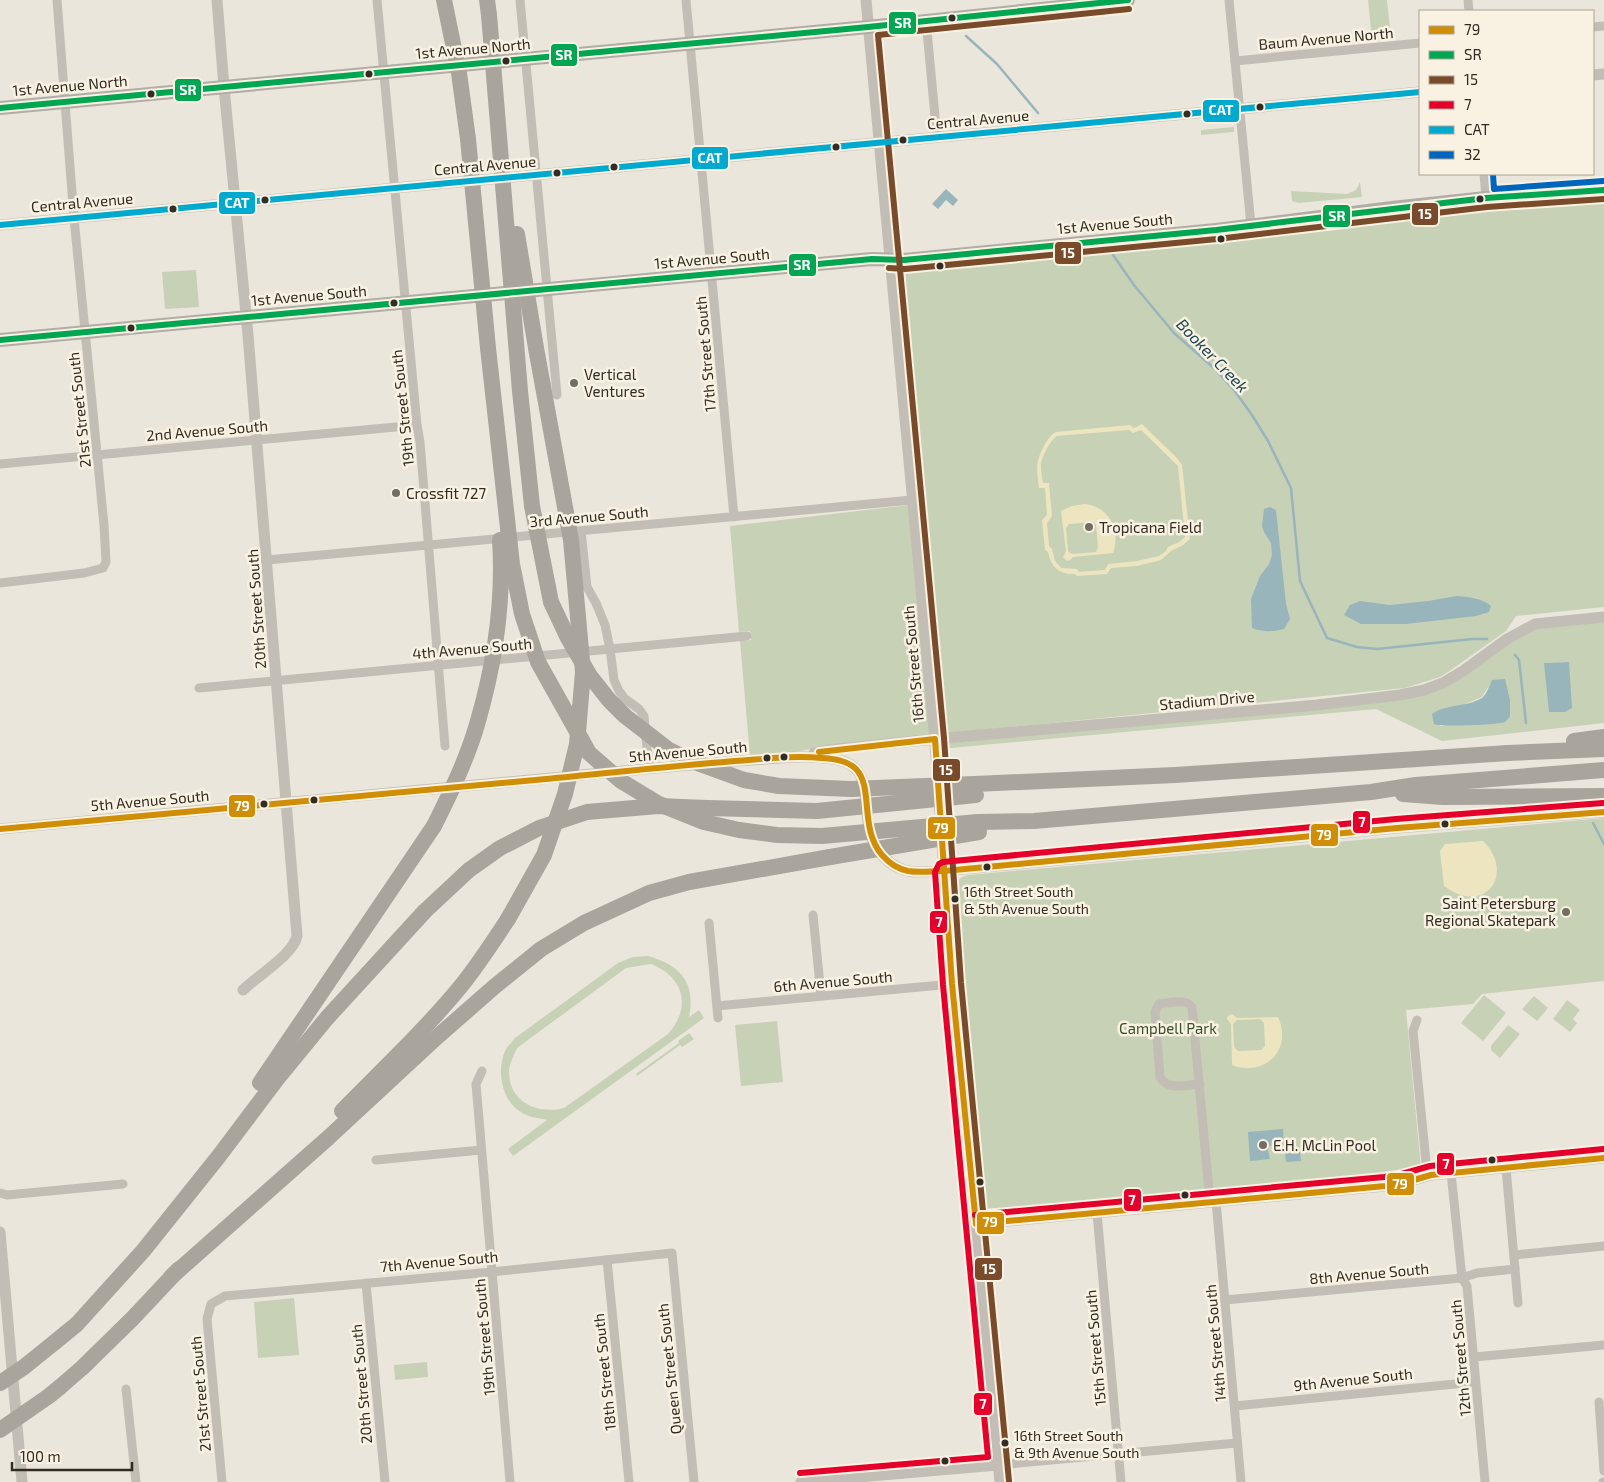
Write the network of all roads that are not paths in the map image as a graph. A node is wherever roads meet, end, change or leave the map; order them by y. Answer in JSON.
{"nodes":[{"id":1,"x":57,"y":0,"type":"edge"},
{"id":2,"x":218,"y":0,"type":"edge"},
{"id":3,"x":377,"y":0,"type":"edge"},
{"id":4,"x":444,"y":0,"type":"edge"},
{"id":5,"x":520,"y":0,"type":"edge"},
{"id":6,"x":686,"y":0,"type":"edge"},
{"id":7,"x":866,"y":0,"type":"edge"},
{"id":8,"x":1128,"y":0,"type":"edge"},
{"id":9,"x":1229,"y":0,"type":"edge"},
{"id":10,"x":488,"y":5,"type":"edge"},
{"id":11,"x":926,"y":20,"type":"junction"},
{"id":12,"x":868,"y":28,"type":"junction"},
{"id":13,"x":1419,"y":43,"type":"edge"},
{"id":14,"x":690,"y":44,"type":"junction"},
{"id":15,"x":526,"y":59,"type":"junction"},
{"id":16,"x":1235,"y":61,"type":"junction"},
{"id":17,"x":384,"y":72,"type":"junction"},
{"id":18,"x":224,"y":87,"type":"junction"},
{"id":19,"x":1419,"y":92,"type":"edge"},
{"id":20,"x":66,"y":102,"type":"junction"},
{"id":21,"x":0,"y":108,"type":"edge"},
{"id":22,"x":1239,"y":109,"type":"junction"},
{"id":23,"x":500,"y":138,"type":"junction"},
{"id":24,"x":937,"y":138,"type":"junction"},
{"id":25,"x":879,"y":143,"type":"junction"},
{"id":26,"x":701,"y":160,"type":"junction"},
{"id":27,"x":537,"y":175,"type":"junction"},
{"id":28,"x":1484,"y":175,"type":"edge"},
{"id":29,"x":396,"y":188,"type":"junction"},
{"id":30,"x":1604,"y":190,"type":"edge"},
{"id":31,"x":1486,"y":198,"type":"junction"},
{"id":32,"x":235,"y":203,"type":"junction"},
{"id":33,"x":74,"y":218,"type":"junction"},
{"id":34,"x":0,"y":225,"type":"edge"},
{"id":35,"x":1251,"y":225,"type":"junction"},
{"id":36,"x":890,"y":260,"type":"junction"},
{"id":37,"x":712,"y":274,"type":"junction"},
{"id":38,"x":547,"y":290,"type":"junction"},
{"id":39,"x":406,"y":303,"type":"junction"},
{"id":40,"x":247,"y":318,"type":"junction"},
{"id":41,"x":85,"y":333,"type":"junction"},
{"id":42,"x":0,"y":340,"type":"edge"},
{"id":43,"x":488,"y":348,"type":"junction"},
{"id":44,"x":557,"y":395,"type":"dead end"},
{"id":45,"x":417,"y":425,"type":"junction"},
{"id":46,"x":257,"y":439,"type":"junction"},
{"id":47,"x":97,"y":454,"type":"junction"},
{"id":48,"x":0,"y":464,"type":"edge"},
{"id":49,"x":912,"y":500,"type":"junction"},
{"id":50,"x":734,"y":517,"type":"junction"},
{"id":51,"x":581,"y":531,"type":"junction"},
{"id":52,"x":428,"y":545,"type":"junction"},
{"id":53,"x":267,"y":560,"type":"junction"},
{"id":54,"x":0,"y":583,"type":"edge"},
{"id":55,"x":1604,"y":617,"type":"edge"},
{"id":56,"x":747,"y":636,"type":"dead end"},
{"id":57,"x":610,"y":649,"type":"junction"},
{"id":58,"x":439,"y":665,"type":"junction"},
{"id":59,"x":276,"y":680,"type":"junction"},
{"id":60,"x":199,"y":688,"type":"dead end"},
{"id":61,"x":1604,"y":737,"type":"edge"},
{"id":62,"x":935,"y":739,"type":"junction"},
{"id":63,"x":445,"y":746,"type":"dead end"},
{"id":64,"x":1604,"y":749,"type":"edge"},
{"id":65,"x":1508,"y":753,"type":"junction"},
{"id":66,"x":795,"y":756,"type":"junction"},
{"id":67,"x":651,"y":768,"type":"junction"},
{"id":68,"x":1604,"y":770,"type":"edge"},
{"id":69,"x":976,"y":789,"type":"junction"},
{"id":70,"x":1371,"y":792,"type":"junction"},
{"id":71,"x":1604,"y":796,"type":"edge"},
{"id":72,"x":287,"y":802,"type":"junction"},
{"id":73,"x":1604,"y":812,"type":"edge"},
{"id":74,"x":979,"y":827,"type":"junction"},
{"id":75,"x":0,"y":829,"type":"edge"},
{"id":76,"x":944,"y":871,"type":"junction"},
{"id":77,"x":814,"y":915,"type":"dead end"},
{"id":78,"x":710,"y":923,"type":"dead end"},
{"id":79,"x":952,"y":984,"type":"junction"},
{"id":80,"x":243,"y":990,"type":"dead end"},
{"id":81,"x":821,"y":995,"type":"junction"},
{"id":82,"x":717,"y":1006,"type":"junction"},
{"id":83,"x":718,"y":1018,"type":"dead end"},
{"id":84,"x":1417,"y":1020,"type":"dead end"},
{"id":85,"x":482,"y":1071,"type":"dead end"},
{"id":86,"x":1200,"y":1084,"type":"junction"},
{"id":87,"x":481,"y":1150,"type":"junction"},
{"id":88,"x":1604,"y":1158,"type":"edge"},
{"id":89,"x":376,"y":1160,"type":"dead end"},
{"id":90,"x":1506,"y":1168,"type":"junction"},
{"id":91,"x":1451,"y":1173,"type":"junction"},
{"id":92,"x":1431,"y":1175,"type":"junction"},
{"id":93,"x":123,"y":1184,"type":"dead end"},
{"id":94,"x":0,"y":1193,"type":"edge"},
{"id":95,"x":1213,"y":1201,"type":"junction"},
{"id":96,"x":1097,"y":1212,"type":"junction"},
{"id":97,"x":976,"y":1224,"type":"junction"},
{"id":98,"x":0,"y":1232,"type":"edge"},
{"id":99,"x":1604,"y":1246,"type":"edge"},
{"id":100,"x":143,"y":1250,"type":"junction"},
{"id":101,"x":672,"y":1253,"type":"joint"},
{"id":102,"x":1514,"y":1255,"type":"junction"},
{"id":103,"x":607,"y":1260,"type":"junction"},
{"id":104,"x":1515,"y":1269,"type":"junction"},
{"id":105,"x":492,"y":1272,"type":"junction"},
{"id":106,"x":171,"y":1277,"type":"junction"},
{"id":107,"x":1462,"y":1278,"type":"junction"},
{"id":108,"x":366,"y":1283,"type":"junction"},
{"id":109,"x":1225,"y":1300,"type":"junction"},
{"id":110,"x":1518,"y":1303,"type":"dead end"},
{"id":111,"x":211,"y":1304,"type":"joint"},
{"id":112,"x":3,"y":1316,"type":"edge"},
{"id":113,"x":1604,"y":1345,"type":"edge"},
{"id":114,"x":1474,"y":1356,"type":"junction"},
{"id":115,"x":1475,"y":1382,"type":"junction"},
{"id":116,"x":0,"y":1383,"type":"edge"},
{"id":117,"x":126,"y":1389,"type":"dead end"},
{"id":118,"x":1598,"y":1402,"type":"dead end"},
{"id":119,"x":1235,"y":1406,"type":"junction"},
{"id":120,"x":0,"y":1430,"type":"edge"},
{"id":121,"x":1237,"y":1444,"type":"junction"},
{"id":122,"x":1119,"y":1455,"type":"junction"},
{"id":123,"x":998,"y":1465,"type":"junction"},
{"id":124,"x":1604,"y":1472,"type":"edge"},
{"id":125,"x":869,"y":1479,"type":"edge"},
{"id":126,"x":22,"y":1482,"type":"edge"},
{"id":127,"x":136,"y":1482,"type":"edge"},
{"id":128,"x":222,"y":1482,"type":"edge"},
{"id":129,"x":385,"y":1482,"type":"edge"},
{"id":130,"x":510,"y":1482,"type":"edge"},
{"id":131,"x":629,"y":1482,"type":"edge"},
{"id":132,"x":694,"y":1482,"type":"edge"},
{"id":133,"x":808,"y":1482,"type":"edge"},
{"id":134,"x":1000,"y":1482,"type":"edge"},
{"id":135,"x":1121,"y":1482,"type":"edge"},
{"id":136,"x":1241,"y":1482,"type":"edge"},
{"id":137,"x":1485,"y":1482,"type":"edge"}],
"edges":[{"from":1,"to":20,"type":"street","name":"21st Street South"},
{"from":2,"to":18,"type":"street","name":"20th Street South"},
{"from":3,"to":17,"type":"street","name":"19th Street South"},
{"from":4,"to":43,"type":"highway","bridge":true},
{"from":5,"to":15,"type":"street"},
{"from":6,"to":14,"type":"street","name":"17th Street South"},
{"from":7,"to":12,"type":"street","name":"16th Street South"},
{"from":8,"to":11,"type":"main road","name":"1st Avenue North"},
{"from":9,"to":16,"type":"street"},
{"from":10,"to":23,"type":"highway","bridge":true},
{"from":11,"to":12,"type":"main road","name":"1st Avenue North"},
{"from":11,"to":24,"type":"street"},
{"from":12,"to":14,"type":"main road","name":"1st Avenue North"},
{"from":12,"to":25,"type":"street","name":"16th Street South"},
{"from":13,"to":16,"type":"street","name":"Baum Avenue North"},
{"from":14,"to":15,"type":"main road","name":"1st Avenue North"},
{"from":14,"to":26,"type":"street","name":"17th Street South"},
{"from":15,"to":17,"type":"main road","name":"1st Avenue North"},
{"from":15,"to":27,"type":"street"},
{"from":16,"to":22,"type":"street"},
{"from":17,"to":18,"type":"main road","name":"1st Avenue North"},
{"from":17,"to":29,"type":"street","name":"19th Street South"},
{"from":18,"to":20,"type":"main road","name":"1st Avenue North"},
{"from":18,"to":32,"type":"street","name":"20th Street South"},
{"from":19,"to":22,"type":"street","name":"Central Avenue"},
{"from":20,"to":21,"type":"main road","name":"1st Avenue North"},
{"from":20,"to":33,"type":"street","name":"21st Street South"},
{"from":22,"to":24,"type":"street","name":"Central Avenue"},
{"from":22,"to":35,"type":"street"},
{"from":23,"to":69,"type":"highway","bridge":true},
{"from":23,"to":106,"type":"highway","bridge":true},
{"from":24,"to":25,"type":"street","name":"Central Avenue"},
{"from":25,"to":26,"type":"street","name":"Central Avenue"},
{"from":25,"to":36,"type":"street","name":"16th Street South"},
{"from":26,"to":27,"type":"street","name":"Central Avenue"},
{"from":26,"to":37,"type":"street","name":"17th Street South"},
{"from":27,"to":29,"type":"street","name":"Central Avenue"},
{"from":27,"to":38,"type":"street"},
{"from":28,"to":31,"type":"street"},
{"from":29,"to":32,"type":"street","name":"Central Avenue"},
{"from":29,"to":39,"type":"street","name":"19th Street South"},
{"from":30,"to":31,"type":"main road","name":"1st Avenue South"},
{"from":31,"to":35,"type":"main road","name":"1st Avenue South"},
{"from":32,"to":33,"type":"street","name":"Central Avenue"},
{"from":32,"to":40,"type":"street","name":"20th Street South"},
{"from":33,"to":34,"type":"street","name":"Central Avenue"},
{"from":33,"to":41,"type":"street","name":"21st Street South"},
{"from":35,"to":36,"type":"main road","name":"1st Avenue South"},
{"from":36,"to":37,"type":"main road","name":"1st Avenue South"},
{"from":36,"to":49,"type":"street","name":"16th Street South"},
{"from":37,"to":38,"type":"main road","name":"1st Avenue South"},
{"from":37,"to":50,"type":"street","name":"17th Street South"},
{"from":38,"to":39,"type":"main road","name":"1st Avenue South"},
{"from":38,"to":44,"type":"street"},
{"from":39,"to":40,"type":"main road","name":"1st Avenue South"},
{"from":39,"to":45,"type":"street","name":"19th Street South"},
{"from":40,"to":41,"type":"main road","name":"1st Avenue South"},
{"from":40,"to":46,"type":"street","name":"20th Street South"},
{"from":41,"to":42,"type":"main road","name":"1st Avenue South"},
{"from":41,"to":47,"type":"street","name":"21st Street South"},
{"from":43,"to":74,"type":"highway","bridge":true},
{"from":43,"to":100,"type":"highway","bridge":true},
{"from":45,"to":46,"type":"street","name":"2nd Avenue South"},
{"from":45,"to":52,"type":"street","name":"19th Street South"},
{"from":46,"to":47,"type":"street","name":"2nd Avenue South"},
{"from":46,"to":53,"type":"street","name":"20th Street South"},
{"from":47,"to":48,"type":"street","name":"2nd Avenue South"},
{"from":47,"to":54,"type":"street","name":"21st Street South"},
{"from":49,"to":50,"type":"street","name":"3rd Avenue South"},
{"from":49,"to":62,"type":"street","name":"16th Street South"},
{"from":50,"to":51,"type":"street","name":"3rd Avenue South"},
{"from":51,"to":52,"type":"street","name":"3rd Avenue South"},
{"from":51,"to":57,"type":"street"},
{"from":52,"to":53,"type":"street","name":"3rd Avenue South"},
{"from":52,"to":58,"type":"street","name":"19th Street South"},
{"from":53,"to":59,"type":"street","name":"20th Street South"},
{"from":55,"to":62,"type":"street","name":"Stadium Drive"},
{"from":56,"to":57,"type":"street","name":"4th Avenue South"},
{"from":57,"to":58,"type":"street","name":"4th Avenue South"},
{"from":57,"to":67,"type":"street"},
{"from":58,"to":59,"type":"street","name":"4th Avenue South"},
{"from":58,"to":63,"type":"street","name":"19th Street South"},
{"from":59,"to":60,"type":"street","name":"4th Avenue South"},
{"from":59,"to":72,"type":"street","name":"20th Street South"},
{"from":61,"to":65,"type":"highway"},
{"from":62,"to":66,"type":"street","name":"Stadium Drive"},
{"from":62,"to":76,"type":"street","name":"16th Street South"},
{"from":64,"to":65,"type":"highway"},
{"from":65,"to":69,"type":"highway"},
{"from":66,"to":67,"type":"street","name":"5th Avenue South"},
{"from":66,"to":76,"type":"street","name":"5th Avenue South"},
{"from":67,"to":72,"type":"street","name":"5th Avenue South"},
{"from":68,"to":70,"type":"highway"},
{"from":69,"to":100,"type":"highway","bridge":true},
{"from":70,"to":71,"type":"highway"},
{"from":70,"to":74,"type":"highway"},
{"from":72,"to":75,"type":"street","name":"5th Avenue South"},
{"from":72,"to":80,"type":"street","name":"20th Street South"},
{"from":73,"to":76,"type":"street","name":"5th Avenue South"},
{"from":74,"to":106,"type":"highway","bridge":true},
{"from":76,"to":79,"type":"street","name":"16th Street South"},
{"from":77,"to":81,"type":"street"},
{"from":78,"to":82,"type":"street"},
{"from":79,"to":81,"type":"street","name":"6th Avenue South"},
{"from":79,"to":97,"type":"street","name":"16th Street South"},
{"from":81,"to":82,"type":"street","name":"6th Avenue South"},
{"from":82,"to":83,"type":"street"},
{"from":84,"to":92,"type":"street"},
{"from":85,"to":87,"type":"street","name":"19th Street South"},
{"from":86,"to":86,"type":"street","name":"14th Street South"},
{"from":86,"to":95,"type":"street","name":"14th Street South"},
{"from":87,"to":89,"type":"street"},
{"from":87,"to":105,"type":"street","name":"19th Street South"},
{"from":88,"to":90,"type":"street"},
{"from":90,"to":91,"type":"street"},
{"from":90,"to":102,"type":"street"},
{"from":91,"to":92,"type":"street"},
{"from":91,"to":107,"type":"street","name":"12th Street South"},
{"from":92,"to":95,"type":"street"},
{"from":93,"to":94,"type":"street"},
{"from":95,"to":96,"type":"street"},
{"from":95,"to":109,"type":"street","name":"14th Street South"},
{"from":96,"to":97,"type":"street"},
{"from":96,"to":122,"type":"street","name":"15th Street South"},
{"from":97,"to":123,"type":"street","name":"16th Street South"},
{"from":98,"to":112,"type":"street"},
{"from":99,"to":102,"type":"street"},
{"from":100,"to":116,"type":"highway","bridge":true},
{"from":101,"to":103,"type":"street","name":"7th Avenue South"},
{"from":101,"to":132,"type":"street","name":"Queen Street South"},
{"from":102,"to":104,"type":"street"},
{"from":103,"to":105,"type":"street","name":"7th Avenue South"},
{"from":103,"to":131,"type":"street","name":"18th Street South"},
{"from":104,"to":107,"type":"street","name":"8th Avenue South"},
{"from":104,"to":110,"type":"street"},
{"from":105,"to":108,"type":"street","name":"7th Avenue South"},
{"from":105,"to":130,"type":"street","name":"19th Street South"},
{"from":106,"to":120,"type":"highway","bridge":true},
{"from":107,"to":109,"type":"street","name":"8th Avenue South"},
{"from":107,"to":114,"type":"street","name":"12th Street South"},
{"from":108,"to":111,"type":"street","name":"7th Avenue South"},
{"from":108,"to":129,"type":"street","name":"20th Street South"},
{"from":109,"to":119,"type":"street","name":"14th Street South"},
{"from":111,"to":128,"type":"street","name":"21st Street South"},
{"from":112,"to":126,"type":"street"},
{"from":113,"to":114,"type":"street"},
{"from":114,"to":115,"type":"street","name":"12th Street South"},
{"from":115,"to":119,"type":"street","name":"9th Avenue South"},
{"from":115,"to":137,"type":"street","name":"12th Street South"},
{"from":117,"to":127,"type":"street"},
{"from":118,"to":124,"type":"street"},
{"from":119,"to":121,"type":"street","name":"14th Street South"},
{"from":121,"to":122,"type":"street"},
{"from":121,"to":136,"type":"street","name":"14th Street South"},
{"from":122,"to":123,"type":"street"},
{"from":122,"to":135,"type":"street","name":"15th Street South"},
{"from":123,"to":125,"type":"street"},
{"from":123,"to":134,"type":"street","name":"16th Street South"},
{"from":125,"to":133,"type":"street"}]}
